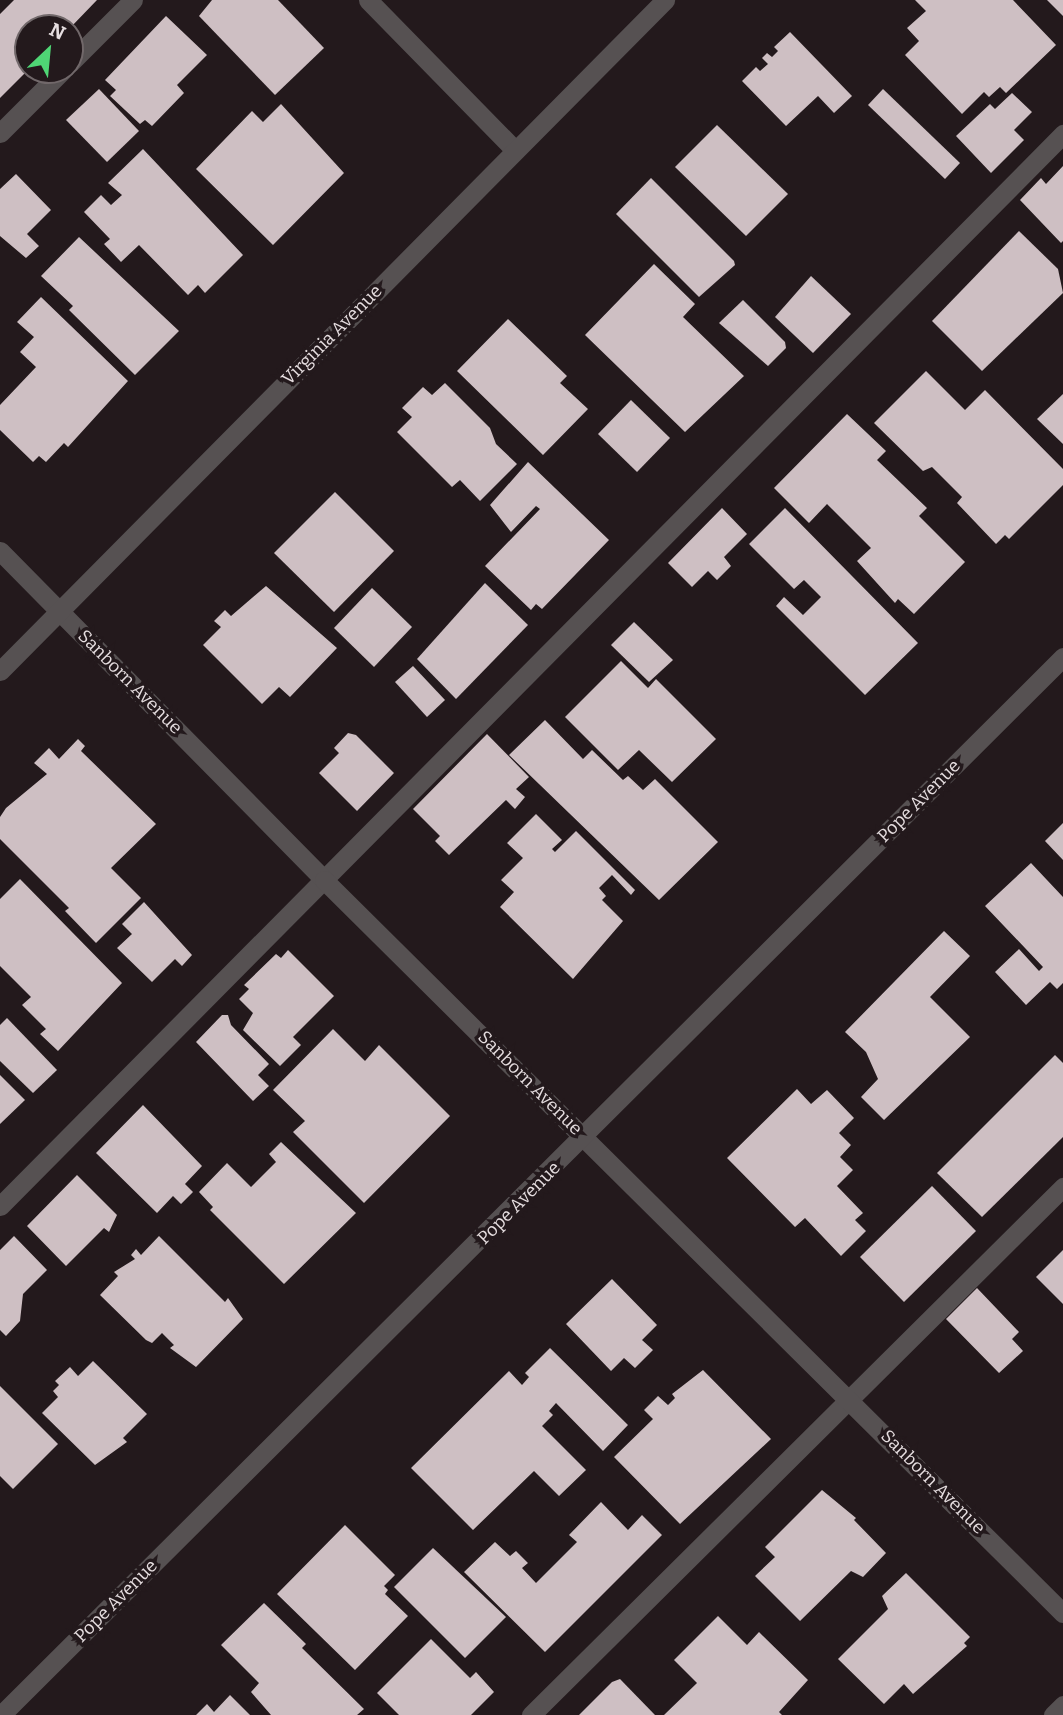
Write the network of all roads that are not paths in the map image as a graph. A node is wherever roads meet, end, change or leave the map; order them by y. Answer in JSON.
{"nodes":[{"id":1,"x":133,"y":0,"type":"edge"},
{"id":2,"x":368,"y":0,"type":"edge"},
{"id":3,"x":665,"y":0,"type":"edge"},
{"id":4,"x":84,"y":49,"type":"edge"},
{"id":5,"x":49,"y":84,"type":"edge"},
{"id":6,"x":0,"y":133,"type":"edge"},
{"id":7,"x":1063,"y":134,"type":"edge"},
{"id":8,"x":515,"y":150,"type":"junction"},
{"id":9,"x":0,"y":551,"type":"edge"},
{"id":10,"x":60,"y":611,"type":"junction"},
{"id":11,"x":1063,"y":657,"type":"edge"},
{"id":12,"x":0,"y":671,"type":"edge"},
{"id":13,"x":324,"y":880,"type":"junction"},
{"id":14,"x":586,"y":1137,"type":"junction"},
{"id":15,"x":1063,"y":1187,"type":"edge"},
{"id":16,"x":0,"y":1206,"type":"edge"},
{"id":17,"x":852,"y":1401,"type":"junction"},
{"id":18,"x":1063,"y":1613,"type":"edge"},
{"id":19,"x":1063,"y":1705,"type":"edge"},
{"id":20,"x":1,"y":1715,"type":"edge"},
{"id":21,"x":531,"y":1715,"type":"edge"},
{"id":22,"x":1053,"y":1715,"type":"edge"}],
"edges":[{"from":1,"to":4,"type":"street"},
{"from":2,"to":8,"type":"street"},
{"from":3,"to":8,"type":"street","name":"Virginia Avenue"},
{"from":5,"to":6,"type":"street"},
{"from":7,"to":13,"type":"street"},
{"from":8,"to":10,"type":"street","name":"Virginia Avenue"},
{"from":9,"to":10,"type":"street","name":"Sanborn Avenue"},
{"from":10,"to":12,"type":"street","name":"Virginia Avenue"},
{"from":10,"to":13,"type":"street","name":"Sanborn Avenue"},
{"from":11,"to":14,"type":"street","name":"Pope Avenue"},
{"from":13,"to":14,"type":"street","name":"Sanborn Avenue"},
{"from":13,"to":16,"type":"street"},
{"from":14,"to":17,"type":"street","name":"Sanborn Avenue"},
{"from":14,"to":20,"type":"street","name":"Pope Avenue"},
{"from":15,"to":17,"type":"street"},
{"from":17,"to":18,"type":"street","name":"Sanborn Avenue"},
{"from":17,"to":21,"type":"street"},
{"from":19,"to":22,"type":"street"}]}
